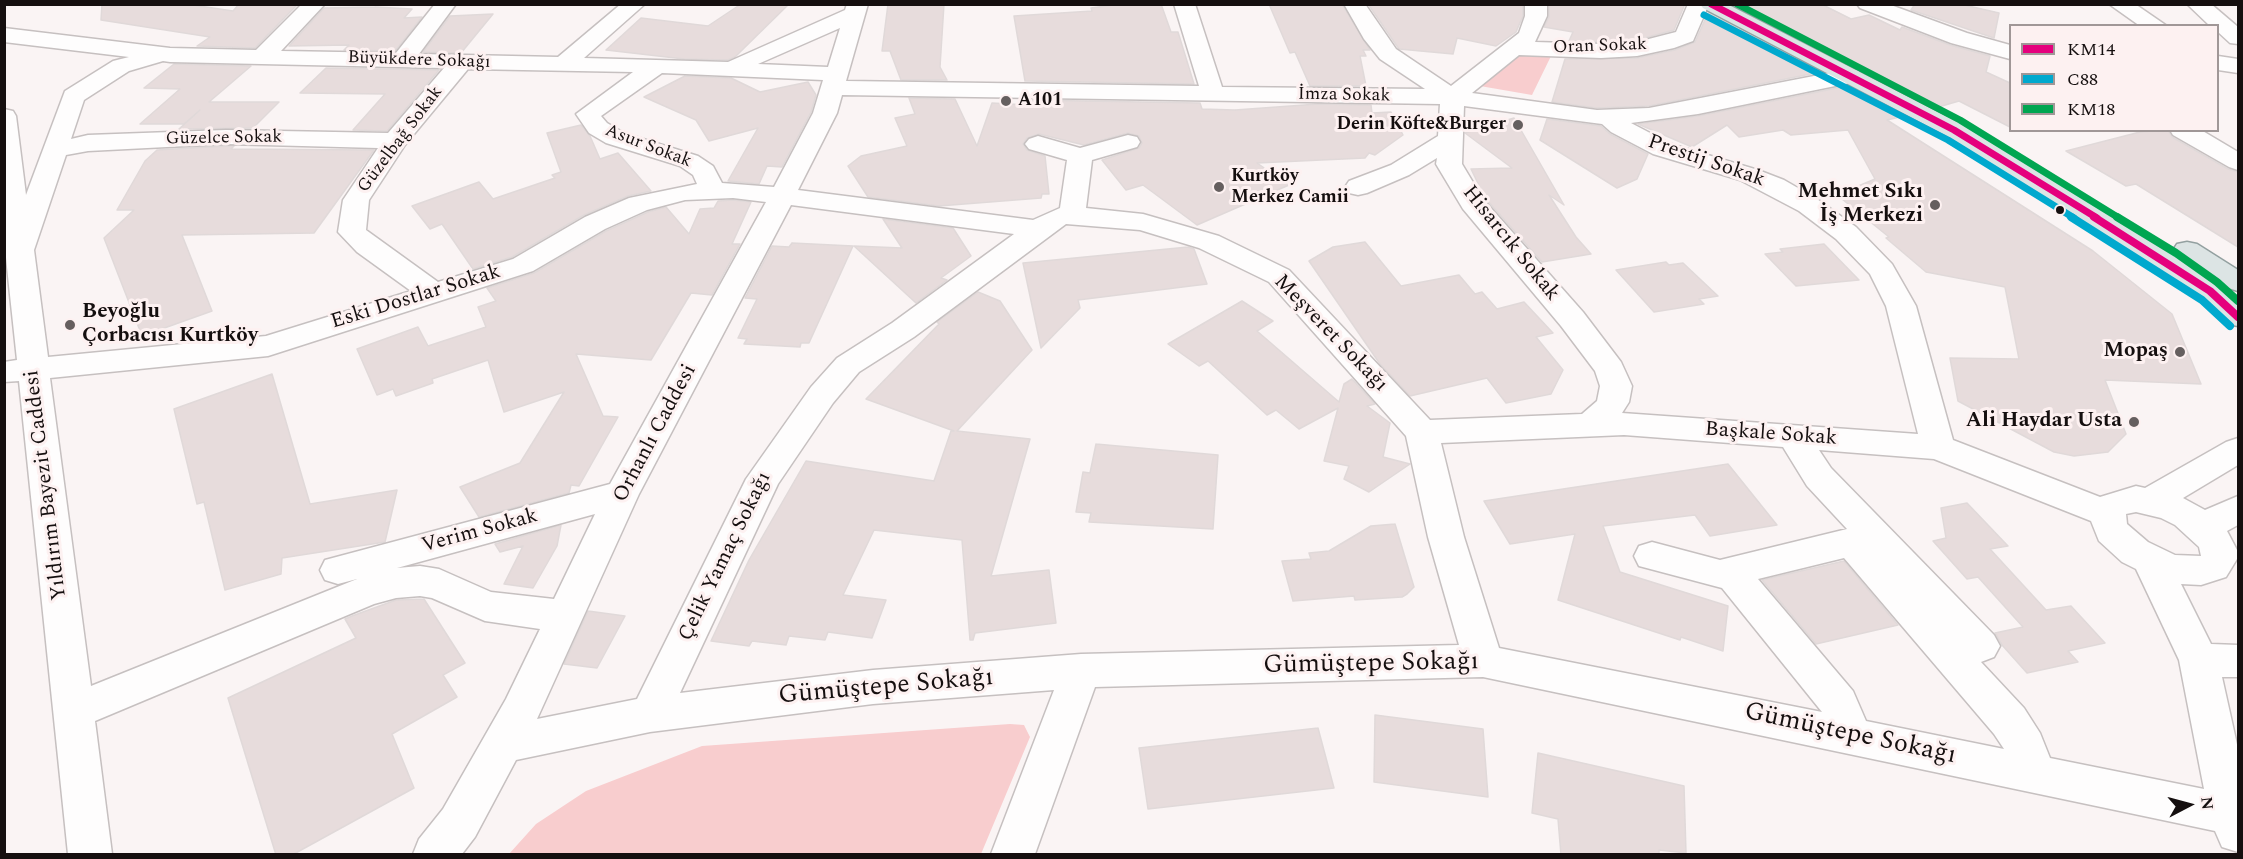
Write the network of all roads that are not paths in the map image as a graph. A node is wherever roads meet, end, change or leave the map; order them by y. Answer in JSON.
{"nodes":[{"id":1,"x":315,"y":4,"type":"edge"},
{"id":2,"x":446,"y":4,"type":"edge"},
{"id":3,"x":635,"y":4,"type":"edge"},
{"id":4,"x":1184,"y":4,"type":"edge"},
{"id":5,"x":1354,"y":4,"type":"edge"},
{"id":6,"x":1536,"y":4,"type":"edge"},
{"id":7,"x":1699,"y":4,"type":"edge"},
{"id":8,"x":1710,"y":4,"type":"edge"},
{"id":9,"x":1737,"y":4,"type":"edge"},
{"id":10,"x":1867,"y":4,"type":"edge"},
{"id":11,"x":2119,"y":4,"type":"edge"},
{"id":12,"x":856,"y":9,"type":"edge"},
{"id":13,"x":2203,"y":11,"type":"edge"},
{"id":14,"x":2153,"y":24,"type":"edge"},
{"id":15,"x":2238,"y":25,"type":"edge"},
{"id":16,"x":4,"y":35,"type":"edge"},
{"id":17,"x":2238,"y":38,"type":"edge"},
{"id":18,"x":1515,"y":48,"type":"junction"},
{"id":19,"x":2009,"y":52,"type":"edge"},
{"id":20,"x":170,"y":55,"type":"junction"},
{"id":21,"x":262,"y":56,"type":"junction"},
{"id":22,"x":403,"y":60,"type":"junction"},
{"id":23,"x":461,"y":62,"type":"junction"},
{"id":24,"x":2219,"y":63,"type":"edge"},
{"id":25,"x":563,"y":64,"type":"junction"},
{"id":26,"x":657,"y":66,"type":"junction"},
{"id":27,"x":2238,"y":66,"type":"edge"},
{"id":28,"x":724,"y":69,"type":"junction"},
{"id":29,"x":1850,"y":76,"type":"junction"},
{"id":30,"x":834,"y":81,"type":"junction"},
{"id":31,"x":1213,"y":94,"type":"junction"},
{"id":32,"x":1452,"y":97,"type":"junction"},
{"id":33,"x":4,"y":116,"type":"edge"},
{"id":34,"x":1609,"y":117,"type":"junction"},
{"id":35,"x":2186,"y":132,"type":"edge"},
{"id":36,"x":1449,"y":140,"type":"junction"},
{"id":37,"x":395,"y":141,"type":"junction"},
{"id":38,"x":1128,"y":142,"type":"dead end"},
{"id":39,"x":1038,"y":144,"type":"dead end"},
{"id":40,"x":54,"y":150,"type":"junction"},
{"id":41,"x":1080,"y":156,"type":"junction"},
{"id":42,"x":2238,"y":162,"type":"edge"},
{"id":43,"x":1358,"y":187,"type":"dead end"},
{"id":44,"x":713,"y":191,"type":"junction"},
{"id":45,"x":784,"y":196,"type":"junction"},
{"id":46,"x":1072,"y":216,"type":"junction"},
{"id":47,"x":1038,"y":229,"type":"junction"},
{"id":48,"x":20,"y":255,"type":"junction"},
{"id":49,"x":2238,"y":282,"type":"edge"},
{"id":50,"x":432,"y":292,"type":"junction"},
{"id":51,"x":2238,"y":317,"type":"edge"},
{"id":52,"x":19,"y":370,"type":"edge"},
{"id":53,"x":1590,"y":425,"type":"junction"},
{"id":54,"x":1422,"y":432,"type":"junction"},
{"id":55,"x":1793,"y":436,"type":"junction"},
{"id":56,"x":1938,"y":447,"type":"junction"},
{"id":57,"x":2238,"y":450,"type":"edge"},
{"id":58,"x":622,"y":494,"type":"junction"},
{"id":59,"x":2151,"y":501,"type":"junction"},
{"id":60,"x":2238,"y":509,"type":"edge"},
{"id":61,"x":2108,"y":514,"type":"junction"},
{"id":62,"x":2203,"y":527,"type":"junction"},
{"id":63,"x":1652,"y":556,"type":"dead end"},
{"id":64,"x":2151,"y":561,"type":"junction"},
{"id":65,"x":338,"y":570,"type":"dead end"},
{"id":66,"x":1730,"y":572,"type":"junction"},
{"id":67,"x":566,"y":615,"type":"junction"},
{"id":68,"x":1980,"y":646,"type":"dead end"},
{"id":69,"x":2199,"y":660,"type":"junction"},
{"id":70,"x":1484,"y":661,"type":"junction"},
{"id":71,"x":2238,"y":661,"type":"edge"},
{"id":72,"x":1081,"y":671,"type":"junction"},
{"id":73,"x":73,"y":712,"type":"junction"},
{"id":74,"x":650,"y":714,"type":"junction"},
{"id":75,"x":1851,"y":735,"type":"junction"},
{"id":76,"x":502,"y":745,"type":"junction"},
{"id":77,"x":2035,"y":773,"type":"junction"},
{"id":78,"x":2234,"y":823,"type":"edge"},
{"id":79,"x":90,"y":855,"type":"edge"},
{"id":80,"x":435,"y":855,"type":"edge"},
{"id":81,"x":1013,"y":855,"type":"edge"}],
"edges":[{"from":1,"to":21,"type":"street"},
{"from":2,"to":22,"type":"street"},
{"from":3,"to":25,"type":"street"},
{"from":4,"to":31,"type":"street"},
{"from":5,"to":32,"type":"street"},
{"from":6,"to":18,"type":"street"},
{"from":7,"to":18,"type":"street","name":"Oran Sokak"},
{"from":8,"to":29,"type":"main road"},
{"from":9,"to":49,"type":"main road"},
{"from":10,"to":19,"type":"street"},
{"from":11,"to":14,"type":"street"},
{"from":12,"to":28,"type":"street"},
{"from":12,"to":30,"type":"street","name":"Orhanlı Caddesi"},
{"from":13,"to":15,"type":"street"},
{"from":13,"to":17,"type":"street"},
{"from":16,"to":20,"type":"street","name":"Büyükdere Sokağı"},
{"from":18,"to":32,"type":"street"},
{"from":20,"to":21,"type":"street","name":"Büyükdere Sokağı"},
{"from":20,"to":40,"type":"street"},
{"from":21,"to":22,"type":"street","name":"Büyükdere Sokağı"},
{"from":22,"to":23,"type":"street","name":"Büyükdere Sokağı"},
{"from":23,"to":25,"type":"street","name":"Büyükdere Sokağı"},
{"from":23,"to":37,"type":"street","name":"Güzelbağ Sokak"},
{"from":24,"to":27,"type":"street"},
{"from":25,"to":26,"type":"street","name":"Büyükdere Sokağı"},
{"from":26,"to":28,"type":"street","name":"Büyükdere Sokağı"},
{"from":26,"to":44,"type":"street","name":"Asur Sokak"},
{"from":28,"to":30,"type":"street","name":"Büyükdere Sokağı"},
{"from":29,"to":34,"type":"street","name":"İmza Sokak"},
{"from":29,"to":51,"type":"main road"},
{"from":30,"to":31,"type":"street","name":"İmza Sokak"},
{"from":30,"to":45,"type":"street","name":"Orhanlı Caddesi"},
{"from":31,"to":32,"type":"street","name":"İmza Sokak"},
{"from":32,"to":34,"type":"street","name":"İmza Sokak"},
{"from":32,"to":36,"type":"street","name":"Hisarcık Sokak"},
{"from":33,"to":48,"type":"street","name":"Yıldırım Bayezit Caddesi"},
{"from":34,"to":56,"type":"street","name":"Prestij Sokak"},
{"from":35,"to":42,"type":"street"},
{"from":36,"to":43,"type":"street"},
{"from":36,"to":53,"type":"street","name":"Hisarcık Sokak"},
{"from":37,"to":40,"type":"street","name":"Güzelce Sokak"},
{"from":37,"to":50,"type":"street","name":"Güzelbağ Sokak"},
{"from":38,"to":41,"type":"street"},
{"from":39,"to":41,"type":"street"},
{"from":40,"to":48,"type":"street"},
{"from":41,"to":46,"type":"street"},
{"from":44,"to":45,"type":"street","name":"Eski Dostlar Sokak"},
{"from":44,"to":50,"type":"street","name":"Eski Dostlar Sokak"},
{"from":45,"to":47,"type":"street"},
{"from":45,"to":58,"type":"street","name":"Orhanlı Caddesi"},
{"from":46,"to":47,"type":"street","name":"Meşveret Sokağı"},
{"from":46,"to":54,"type":"street","name":"Meşveret Sokağı"},
{"from":47,"to":74,"type":"street","name":"Çelik Yamaç Sokağı"},
{"from":48,"to":52,"type":"street","name":"Yıldırım Bayezit Caddesi"},
{"from":50,"to":52,"type":"street","name":"Eski Dostlar Sokak"},
{"from":52,"to":73,"type":"street","name":"Yıldırım Bayezit Caddesi"},
{"from":53,"to":54,"type":"street","name":"Başkale Sokak"},
{"from":53,"to":55,"type":"street","name":"Başkale Sokak"},
{"from":54,"to":70,"type":"street","name":"Meşveret Sokağı"},
{"from":55,"to":56,"type":"street","name":"Başkale Sokak"},
{"from":55,"to":68,"type":"street"},
{"from":56,"to":61,"type":"street","name":"Başkale Sokak"},
{"from":57,"to":59,"type":"street"},
{"from":58,"to":65,"type":"street","name":"Verim Sokak"},
{"from":58,"to":67,"type":"street","name":"Orhanlı Caddesi"},
{"from":59,"to":61,"type":"street"},
{"from":59,"to":62,"type":"street"},
{"from":60,"to":62,"type":"street"},
{"from":61,"to":64,"type":"street"},
{"from":62,"to":64,"type":"street"},
{"from":63,"to":66,"type":"street"},
{"from":64,"to":69,"type":"street"},
{"from":66,"to":75,"type":"street"},
{"from":66,"to":77,"type":"street"},
{"from":67,"to":73,"type":"street"},
{"from":67,"to":76,"type":"street","name":"Orhanlı Caddesi"},
{"from":69,"to":71,"type":"street"},
{"from":69,"to":78,"type":"street"},
{"from":70,"to":72,"type":"street","name":"Gümüştepe Sokağı"},
{"from":70,"to":75,"type":"street","name":"Gümüştepe Sokağı"},
{"from":72,"to":74,"type":"street","name":"Gümüştepe Sokağı"},
{"from":72,"to":81,"type":"street"},
{"from":73,"to":79,"type":"street","name":"Yıldırım Bayezit Caddesi"},
{"from":74,"to":76,"type":"street","name":"Gümüştepe Sokağı"},
{"from":75,"to":77,"type":"street","name":"Gümüştepe Sokağı"},
{"from":76,"to":80,"type":"street","name":"Orhanlı Caddesi"},
{"from":77,"to":78,"type":"street","name":"Gümüştepe Sokağı"}]}
